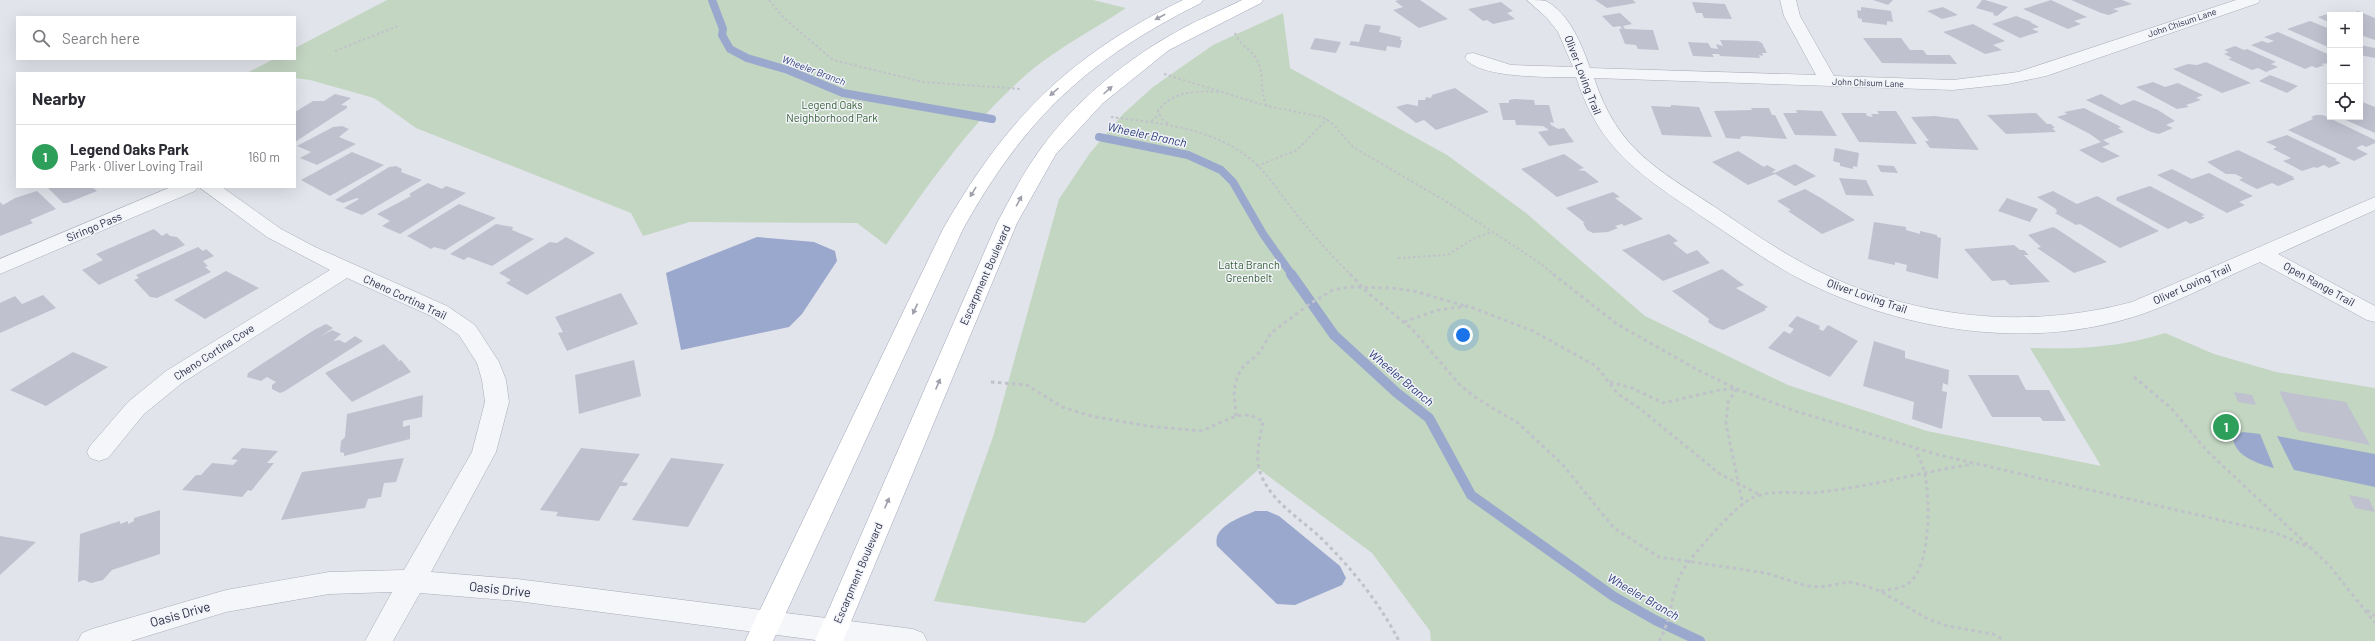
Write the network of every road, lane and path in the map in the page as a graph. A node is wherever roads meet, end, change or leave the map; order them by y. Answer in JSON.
{"nodes":[{"id":1,"x":768,"y":0,"type":"edge"},
{"id":2,"x":1195,"y":0,"type":"edge"},
{"id":3,"x":1255,"y":0,"type":"edge"},
{"id":4,"x":1535,"y":0,"type":"edge"},
{"id":5,"x":1788,"y":0,"type":"edge"},
{"id":6,"x":2252,"y":0,"type":"edge"},
{"id":7,"x":398,"y":26,"type":"dead end"},
{"id":8,"x":1234,"y":27,"type":"dead end"},
{"id":9,"x":335,"y":51,"type":"dead end"},
{"id":10,"x":1473,"y":58,"type":"dead end"},
{"id":11,"x":1160,"y":72,"type":"dead end"},
{"id":12,"x":1583,"y":73,"type":"junction"},
{"id":13,"x":1828,"y":81,"type":"junction"},
{"id":14,"x":1021,"y":89,"type":"dead end"},
{"id":15,"x":1224,"y":93,"type":"junction"},
{"id":16,"x":1268,"y":106,"type":"junction"},
{"id":17,"x":1160,"y":114,"type":"junction"},
{"id":18,"x":1109,"y":117,"type":"dead end"},
{"id":19,"x":1327,"y":120,"type":"junction"},
{"id":20,"x":1149,"y":122,"type":"junction"},
{"id":21,"x":1170,"y":124,"type":"junction"},
{"id":22,"x":1257,"y":166,"type":"junction"},
{"id":23,"x":186,"y":188,"type":"edge"},
{"id":24,"x":210,"y":188,"type":"edge"},
{"id":25,"x":2375,"y":203,"type":"edge"},
{"id":26,"x":1492,"y":232,"type":"junction"},
{"id":27,"x":2262,"y":254,"type":"junction"},
{"id":28,"x":1398,"y":258,"type":"dead end"},
{"id":29,"x":0,"y":267,"type":"edge"},
{"id":30,"x":344,"y":270,"type":"junction"},
{"id":31,"x":1364,"y":288,"type":"junction"},
{"id":32,"x":1468,"y":306,"type":"junction"},
{"id":33,"x":2375,"y":315,"type":"edge"},
{"id":34,"x":1403,"y":322,"type":"junction"},
{"id":35,"x":2134,"y":376,"type":"dead end"},
{"id":36,"x":991,"y":382,"type":"dead end"},
{"id":37,"x":1610,"y":382,"type":"junction"},
{"id":38,"x":1737,"y":389,"type":"junction"},
{"id":39,"x":1236,"y":416,"type":"junction"},
{"id":40,"x":1916,"y":448,"type":"junction"},
{"id":41,"x":100,"y":452,"type":"dead end"},
{"id":42,"x":1976,"y":464,"type":"junction"},
{"id":43,"x":1925,"y":472,"type":"junction"},
{"id":44,"x":1740,"y":486,"type":"junction"},
{"id":45,"x":1762,"y":496,"type":"junction"},
{"id":46,"x":1744,"y":505,"type":"junction"},
{"id":47,"x":2311,"y":548,"type":"junction"},
{"id":48,"x":1689,"y":562,"type":"junction"},
{"id":49,"x":412,"y":581,"type":"junction"},
{"id":50,"x":1880,"y":591,"type":"junction"},
{"id":51,"x":2365,"y":608,"type":"junction"},
{"id":52,"x":2375,"y":616,"type":"edge"},
{"id":53,"x":2375,"y":623,"type":"edge"},
{"id":54,"x":764,"y":631,"type":"edge"},
{"id":55,"x":831,"y":635,"type":"edge"},
{"id":56,"x":92,"y":641,"type":"edge"},
{"id":57,"x":380,"y":641,"type":"edge"},
{"id":58,"x":913,"y":641,"type":"edge"},
{"id":59,"x":1399,"y":641,"type":"edge"},
{"id":60,"x":1659,"y":641,"type":"edge"},
{"id":61,"x":2005,"y":641,"type":"edge"}],
"edges":[{"from":1,"to":14,"type":"path"},
{"from":2,"to":54,"type":"main road","one_way":true},
{"from":55,"to":3,"type":"main road","name":"Escarpment Boulevard","one_way":true},
{"from":4,"to":12,"type":"street","name":"Oliver Loving Trail"},
{"from":5,"to":13,"type":"street"},
{"from":6,"to":13,"type":"street","name":"John Chisum Lane"},
{"from":7,"to":9,"type":"path"},
{"from":8,"to":16,"type":"path"},
{"from":10,"to":12,"type":"street","name":"John Chisum Lane"},
{"from":11,"to":15,"type":"path"},
{"from":12,"to":13,"type":"street","name":"John Chisum Lane"},
{"from":12,"to":27,"type":"street","name":"Oliver Loving Trail"},
{"from":15,"to":16,"type":"path"},
{"from":15,"to":17,"type":"path"},
{"from":16,"to":19,"type":"path"},
{"from":17,"to":20,"type":"path"},
{"from":17,"to":21,"type":"path"},
{"from":18,"to":20,"type":"path"},
{"from":19,"to":22,"type":"path"},
{"from":19,"to":26,"type":"path"},
{"from":20,"to":21,"type":"path"},
{"from":21,"to":22,"type":"path"},
{"from":22,"to":31,"type":"path"},
{"from":23,"to":29,"type":"street","name":"Siringo Pass"},
{"from":24,"to":30,"type":"street","name":"Cheno Cortina Trail"},
{"from":25,"to":27,"type":"street","name":"Oliver Loving Trail"},
{"from":26,"to":28,"type":"path"},
{"from":26,"to":38,"type":"path"},
{"from":27,"to":33,"type":"street","name":"Open Range Trail"},
{"from":30,"to":41,"type":"street","name":"Cheno Cortina Cove"},
{"from":30,"to":49,"type":"street","name":"Cheno Cortina Trail"},
{"from":31,"to":32,"type":"path"},
{"from":31,"to":34,"type":"path"},
{"from":31,"to":39,"type":"path"},
{"from":32,"to":34,"type":"path"},
{"from":32,"to":37,"type":"path"},
{"from":34,"to":48,"type":"path"},
{"from":35,"to":47,"type":"path"},
{"from":36,"to":39,"type":"path"},
{"from":37,"to":38,"type":"path"},
{"from":37,"to":44,"type":"path"},
{"from":38,"to":40,"type":"path"},
{"from":38,"to":44,"type":"path"},
{"from":39,"to":59,"type":"path"},
{"from":40,"to":42,"type":"path"},
{"from":40,"to":43,"type":"path"},
{"from":42,"to":43,"type":"path"},
{"from":42,"to":47,"type":"path"},
{"from":43,"to":45,"type":"path"},
{"from":43,"to":50,"type":"path"},
{"from":44,"to":45,"type":"path"},
{"from":44,"to":46,"type":"path"},
{"from":45,"to":46,"type":"path"},
{"from":46,"to":48,"type":"path"},
{"from":47,"to":51,"type":"path"},
{"from":48,"to":50,"type":"path"},
{"from":48,"to":60,"type":"path"},
{"from":49,"to":54,"type":"street","name":"Oasis Drive"},
{"from":49,"to":56,"type":"street","name":"Oasis Drive"},
{"from":49,"to":57,"type":"street","name":"Cheno Cortina Trail"},
{"from":50,"to":61,"type":"path"},
{"from":51,"to":52,"type":"path"},
{"from":51,"to":53,"type":"path"},
{"from":54,"to":55,"type":"street","name":"Oasis Drive"},
{"from":55,"to":58,"type":"street","name":"Oasis Drive"}]}
